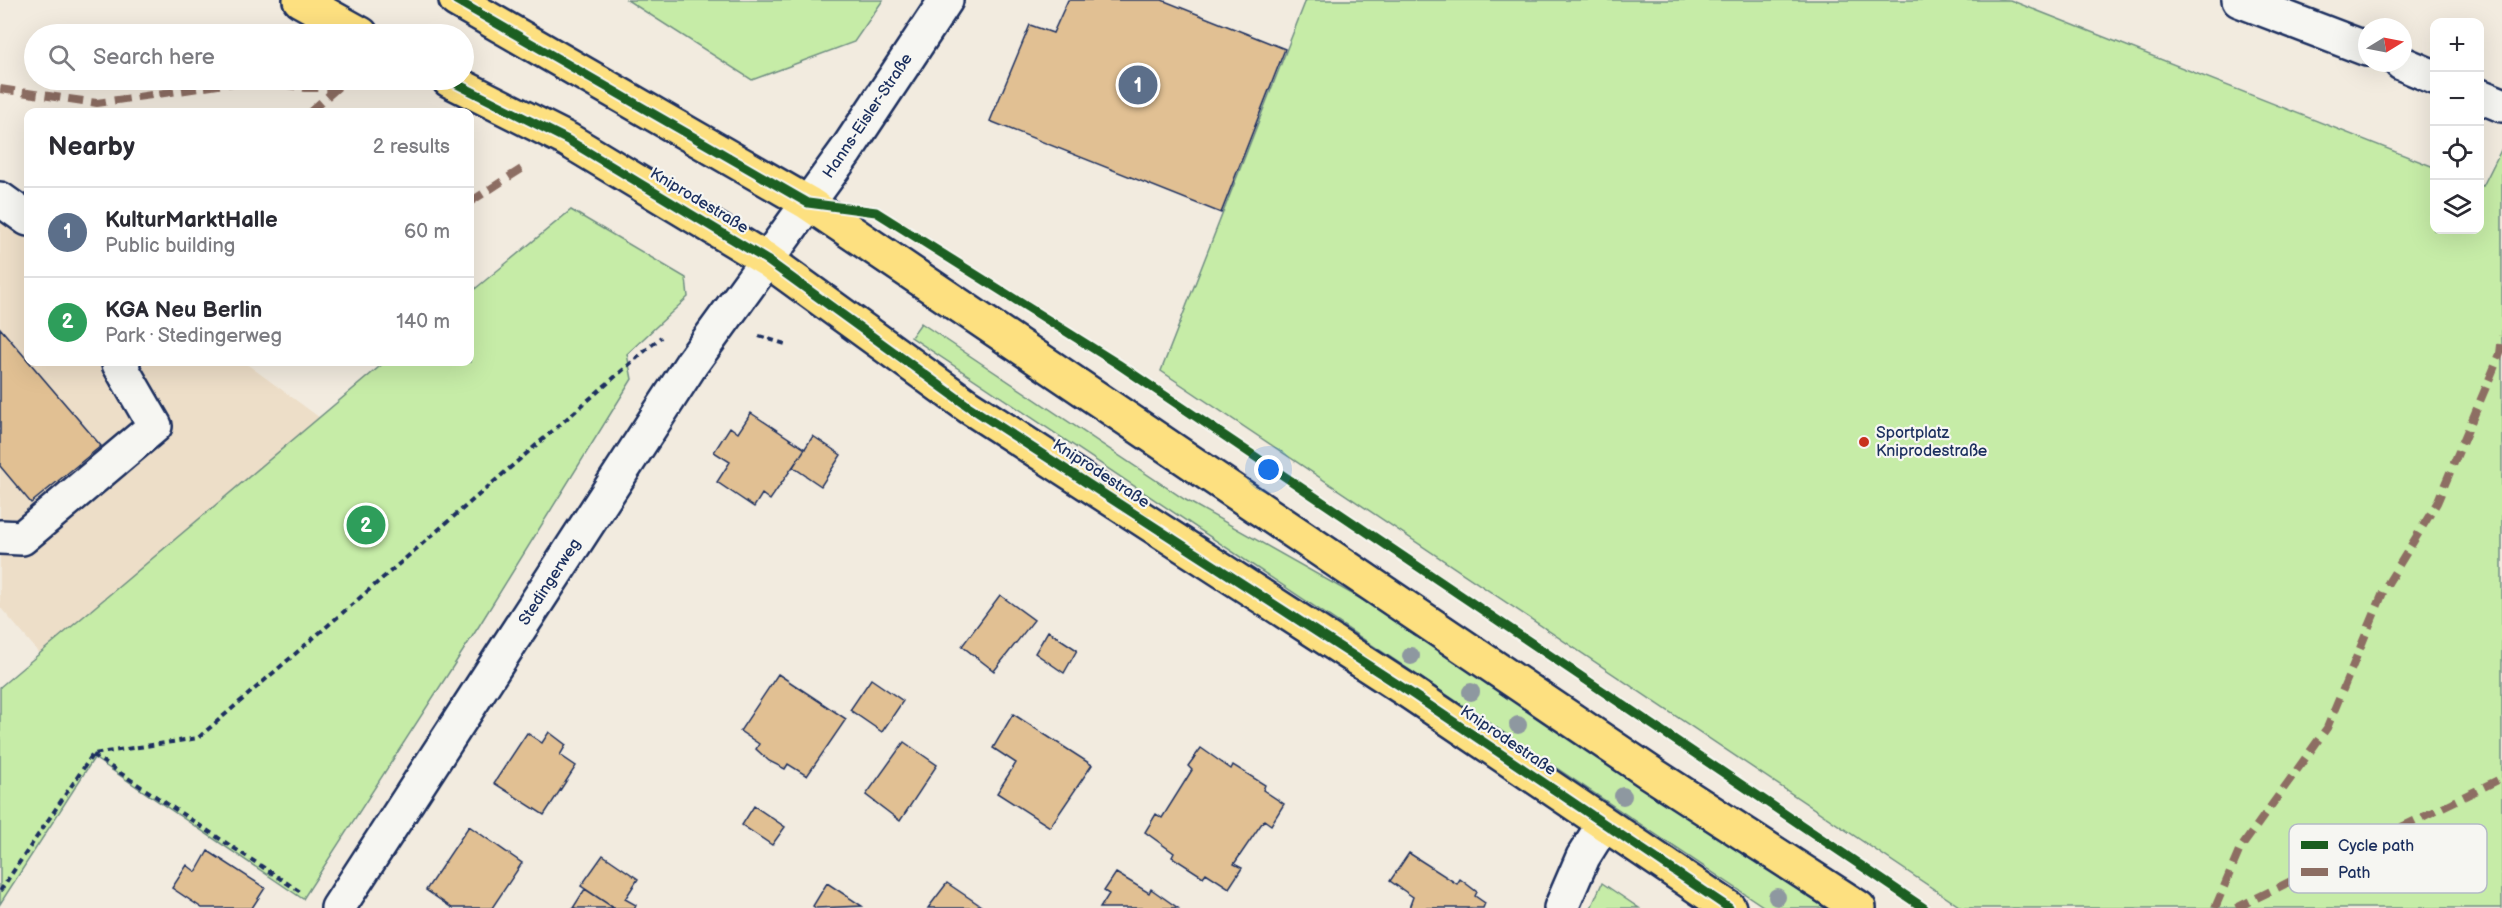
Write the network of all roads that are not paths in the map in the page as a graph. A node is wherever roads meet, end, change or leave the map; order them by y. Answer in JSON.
{"nodes":[{"id":1,"x":300,"y":0,"type":"edge"},
{"id":2,"x":456,"y":0,"type":"edge"},
{"id":3,"x":946,"y":0,"type":"edge"},
{"id":4,"x":2239,"y":0,"type":"edge"},
{"id":5,"x":343,"y":24,"type":"edge"},
{"id":6,"x":2358,"y":46,"type":"edge"},
{"id":7,"x":2412,"y":68,"type":"edge"},
{"id":8,"x":2430,"y":75,"type":"edge"},
{"id":9,"x":469,"y":90,"type":"edge"},
{"id":10,"x":2484,"y":98,"type":"edge"},
{"id":11,"x":2502,"y":105,"type":"edge"},
{"id":12,"x":0,"y":199,"type":"edge"},
{"id":13,"x":808,"y":203,"type":"junction"},
{"id":14,"x":24,"y":216,"type":"edge"},
{"id":15,"x":767,"y":260,"type":"junction"},
{"id":16,"x":120,"y":366,"type":"edge"},
{"id":17,"x":0,"y":537,"type":"edge"},
{"id":18,"x":1603,"y":825,"type":"junction"},
{"id":19,"x":339,"y":908,"type":"edge"},
{"id":20,"x":1561,"y":908,"type":"edge"},
{"id":21,"x":1729,"y":908,"type":"edge"},
{"id":22,"x":1859,"y":908,"type":"edge"}],
"edges":[{"from":1,"to":5,"type":"main road"},
{"from":2,"to":13,"type":"main road"},
{"from":3,"to":13,"type":"street","name":"Hanns-Eisler-Straße"},
{"from":4,"to":6,"type":"street"},
{"from":7,"to":8,"type":"street"},
{"from":9,"to":15,"type":"main road","name":"Kniprodestraße"},
{"from":10,"to":11,"type":"street"},
{"from":12,"to":14,"type":"street"},
{"from":13,"to":15,"type":"street","name":"Hanns-Eisler-Straße"},
{"from":13,"to":22,"type":"main road"},
{"from":15,"to":18,"type":"main road","name":"Kniprodestraße"},
{"from":15,"to":19,"type":"street","name":"Stedingerweg"},
{"from":16,"to":17,"type":"street"},
{"from":18,"to":20,"type":"street"},
{"from":18,"to":21,"type":"main road","name":"Kniprodestraße"}]}
